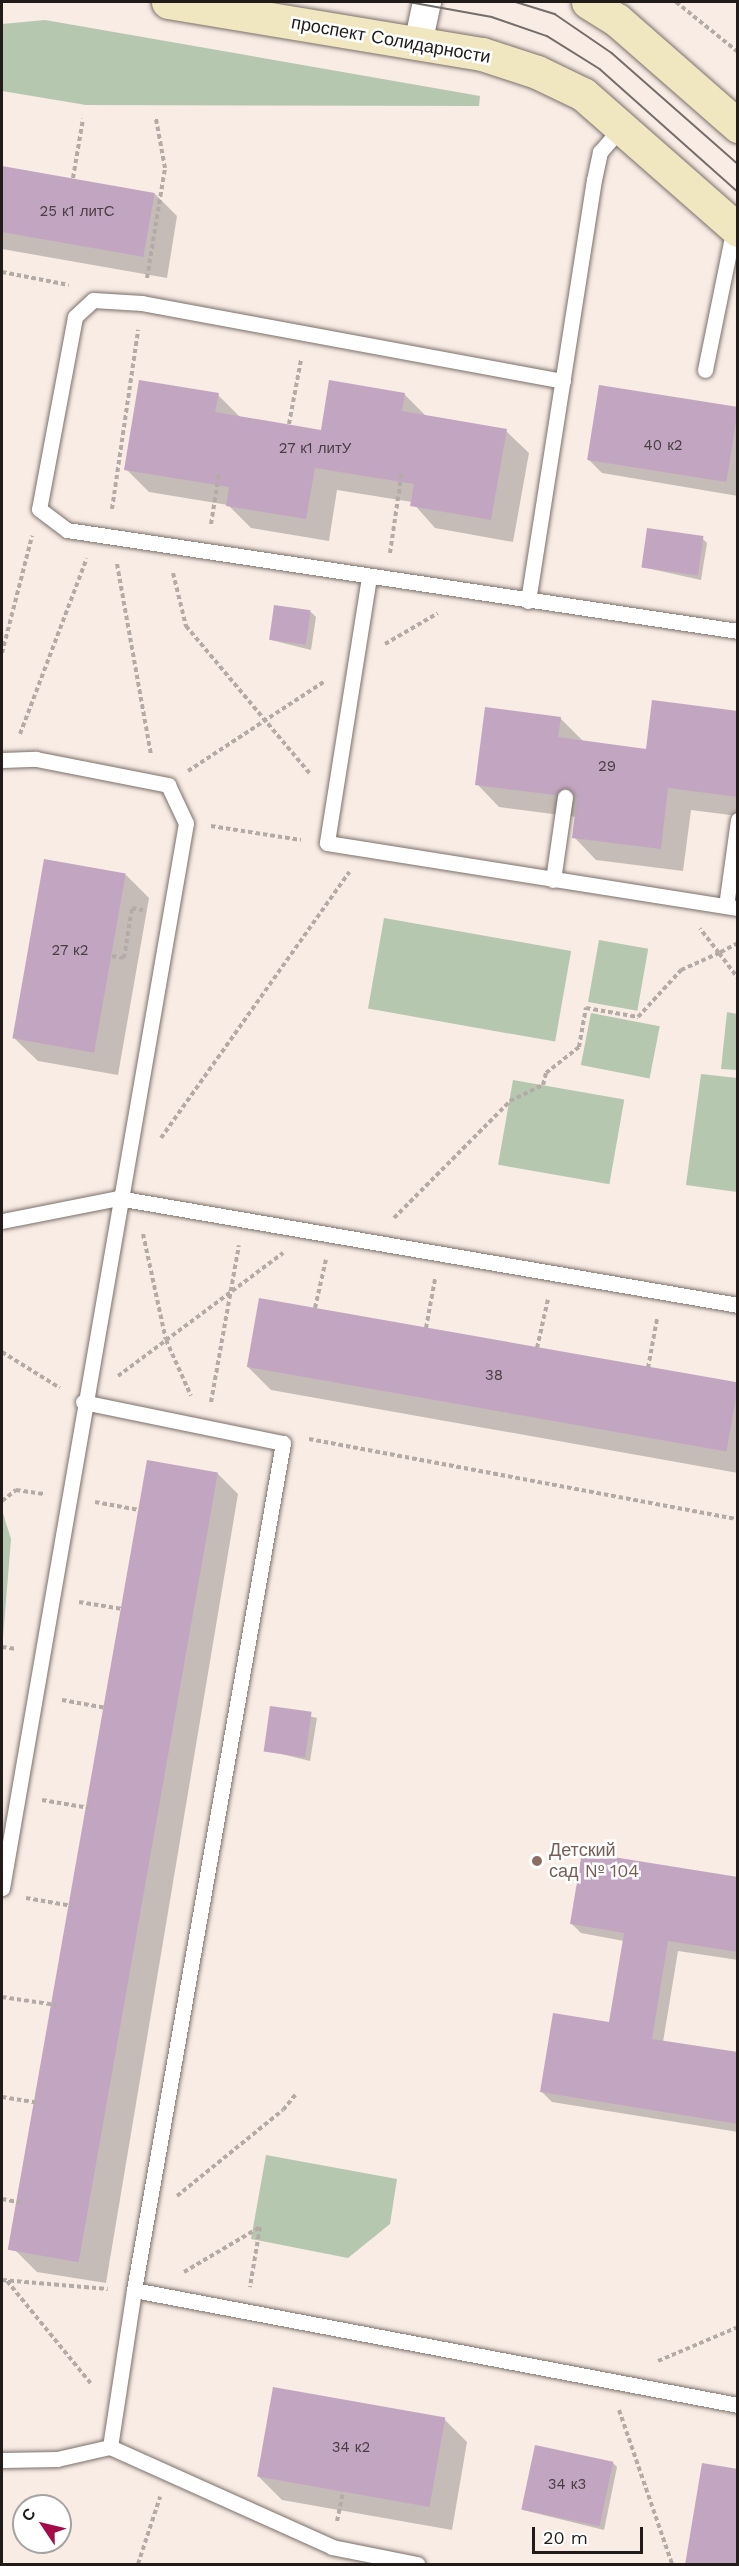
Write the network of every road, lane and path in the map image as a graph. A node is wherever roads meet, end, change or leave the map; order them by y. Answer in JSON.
{"nodes":[{"id":1,"x":178,"y":2,"type":"edge"},
{"id":2,"x":427,"y":2,"type":"edge"},
{"id":3,"x":588,"y":2,"type":"edge"},
{"id":4,"x":676,"y":2,"type":"edge"},
{"id":5,"x":418,"y":44,"type":"junction"},
{"id":6,"x":738,"y":52,"type":"edge"},
{"id":7,"x":83,"y":119,"type":"dead end"},
{"id":8,"x":156,"y":119,"type":"dead end"},
{"id":9,"x":623,"y":126,"type":"junction"},
{"id":10,"x":738,"y":126,"type":"edge"},
{"id":11,"x":73,"y":178,"type":"dead end"},
{"id":12,"x":736,"y":228,"type":"edge"},
{"id":13,"x":142,"y":303,"type":"junction"},
{"id":14,"x":306,"y":334,"type":"junction"},
{"id":15,"x":705,"y":370,"type":"dead end"},
{"id":16,"x":563,"y":381,"type":"junction"},
{"id":17,"x":289,"y":424,"type":"dead end"},
{"id":18,"x":402,"y":471,"type":"dead end"},
{"id":19,"x":219,"y":474,"type":"dead end"},
{"id":20,"x":39,"y":509,"type":"junction"},
{"id":21,"x":96,"y":534,"type":"junction"},
{"id":22,"x":166,"y":545,"type":"junction"},
{"id":23,"x":207,"y":552,"type":"junction"},
{"id":24,"x":369,"y":577,"type":"junction"},
{"id":25,"x":386,"y":579,"type":"junction"},
{"id":26,"x":473,"y":593,"type":"junction"},
{"id":27,"x":528,"y":601,"type":"junction"},
{"id":28,"x":738,"y":632,"type":"edge"},
{"id":29,"x":2,"y":653,"type":"edge"},
{"id":30,"x":355,"y":660,"type":"junction"},
{"id":31,"x":264,"y":721,"type":"junction"},
{"id":32,"x":6,"y":760,"type":"edge"},
{"id":33,"x":168,"y":784,"type":"junction"},
{"id":34,"x":565,"y":797,"type":"dead end"},
{"id":35,"x":334,"y":802,"type":"junction"},
{"id":36,"x":738,"y":820,"type":"edge"},
{"id":37,"x":186,"y":822,"type":"junction"},
{"id":38,"x":327,"y":843,"type":"junction"},
{"id":39,"x":365,"y":849,"type":"junction"},
{"id":40,"x":554,"y":880,"type":"junction"},
{"id":41,"x":675,"y":899,"type":"junction"},
{"id":42,"x":732,"y":907,"type":"edge"},
{"id":43,"x":132,"y":908,"type":"dead end"},
{"id":44,"x":738,"y":943,"type":"edge"},
{"id":45,"x":719,"y":953,"type":"junction"},
{"id":46,"x":112,"y":956,"type":"dead end"},
{"id":47,"x":738,"y":978,"type":"edge"},
{"id":48,"x":153,"y":1149,"type":"dead end"},
{"id":49,"x":118,"y":1198,"type":"junction"},
{"id":50,"x":136,"y":1201,"type":"junction"},
{"id":51,"x":243,"y":1220,"type":"junction"},
{"id":52,"x":2,"y":1221,"type":"edge"},
{"id":53,"x":313,"y":1231,"type":"junction"},
{"id":54,"x":331,"y":1235,"type":"junction"},
{"id":55,"x":371,"y":1242,"type":"junction"},
{"id":56,"x":440,"y":1254,"type":"junction"},
{"id":57,"x":555,"y":1273,"type":"junction"},
{"id":58,"x":231,"y":1292,"type":"junction"},
{"id":59,"x":662,"y":1292,"type":"junction"},
{"id":60,"x":738,"y":1305,"type":"edge"},
{"id":61,"x":315,"y":1308,"type":"dead end"},
{"id":62,"x":426,"y":1328,"type":"dead end"},
{"id":63,"x":166,"y":1340,"type":"junction"},
{"id":64,"x":537,"y":1348,"type":"dead end"},
{"id":65,"x":2,"y":1352,"type":"edge"},
{"id":66,"x":648,"y":1368,"type":"dead end"},
{"id":67,"x":83,"y":1402,"type":"junction"},
{"id":68,"x":206,"y":1430,"type":"junction"},
{"id":69,"x":283,"y":1443,"type":"junction"},
{"id":70,"x":36,"y":1492,"type":"dead end"},
{"id":71,"x":2,"y":1501,"type":"edge"},
{"id":72,"x":738,"y":1519,"type":"edge"},
{"id":73,"x":50,"y":1597,"type":"junction"},
{"id":74,"x":122,"y":1609,"type":"dead end"},
{"id":75,"x":2,"y":1647,"type":"edge"},
{"id":76,"x":10,"y":1648,"type":"dead end"},
{"id":77,"x":34,"y":1695,"type":"junction"},
{"id":78,"x":106,"y":1708,"type":"dead end"},
{"id":79,"x":17,"y":1796,"type":"junction"},
{"id":80,"x":89,"y":1808,"type":"dead end"},
{"id":81,"x":7,"y":1892,"type":"edge"},
{"id":82,"x":72,"y":1906,"type":"dead end"},
{"id":83,"x":2,"y":1997,"type":"edge"},
{"id":84,"x":56,"y":2005,"type":"dead end"},
{"id":85,"x":297,"y":2093,"type":"dead end"},
{"id":86,"x":2,"y":2097,"type":"edge"},
{"id":87,"x":39,"y":2103,"type":"dead end"},
{"id":88,"x":2,"y":2199,"type":"edge"},
{"id":89,"x":23,"y":2203,"type":"dead end"},
{"id":90,"x":147,"y":2220,"type":"junction"},
{"id":91,"x":2,"y":2280,"type":"edge"},
{"id":92,"x":7,"y":2281,"type":"junction"},
{"id":93,"x":141,"y":2292,"type":"junction"},
{"id":94,"x":246,"y":2311,"type":"junction"},
{"id":95,"x":738,"y":2327,"type":"edge"},
{"id":96,"x":610,"y":2382,"type":"junction"},
{"id":97,"x":738,"y":2405,"type":"edge"},
{"id":98,"x":116,"y":2414,"type":"junction"},
{"id":99,"x":110,"y":2447,"type":"junction"},
{"id":100,"x":2,"y":2460,"type":"edge"},
{"id":101,"x":168,"y":2475,"type":"junction"},
{"id":102,"x":138,"y":2565,"type":"edge"},
{"id":103,"x":417,"y":2565,"type":"edge"},
{"id":104,"x":672,"y":2565,"type":"edge"}],
"edges":[{"from":1,"to":5,"type":"main road","name":"проспект Солидарности"},
{"from":2,"to":5,"type":"street"},
{"from":3,"to":10,"type":"main road"},
{"from":4,"to":6,"type":"path"},
{"from":5,"to":9,"type":"main road","name":"проспект Солидарности"},
{"from":7,"to":11,"type":"path"},
{"from":8,"to":13,"type":"path"},
{"from":9,"to":12,"type":"main road","name":"проспект Солидарности"},
{"from":9,"to":16,"type":"lane"},
{"from":12,"to":15,"type":"lane"},
{"from":13,"to":14,"type":"lane"},
{"from":13,"to":20,"type":"lane"},
{"from":14,"to":16,"type":"lane"},
{"from":14,"to":17,"type":"path"},
{"from":16,"to":27,"type":"lane"},
{"from":18,"to":25,"type":"path"},
{"from":19,"to":23,"type":"path"},
{"from":20,"to":21,"type":"lane"},
{"from":20,"to":29,"type":"path"},
{"from":21,"to":22,"type":"lane"},
{"from":21,"to":32,"type":"path"},
{"from":22,"to":23,"type":"lane"},
{"from":22,"to":31,"type":"path"},
{"from":23,"to":24,"type":"lane"},
{"from":24,"to":25,"type":"lane"},
{"from":24,"to":30,"type":"lane"},
{"from":25,"to":26,"type":"lane"},
{"from":26,"to":27,"type":"lane"},
{"from":26,"to":30,"type":"path"},
{"from":27,"to":28,"type":"lane"},
{"from":30,"to":31,"type":"path"},
{"from":30,"to":35,"type":"lane"},
{"from":31,"to":33,"type":"path"},
{"from":31,"to":35,"type":"path"},
{"from":32,"to":33,"type":"lane"},
{"from":33,"to":37,"type":"lane"},
{"from":34,"to":40,"type":"lane"},
{"from":35,"to":38,"type":"lane"},
{"from":36,"to":42,"type":"lane"},
{"from":37,"to":38,"type":"path"},
{"from":37,"to":49,"type":"lane"},
{"from":38,"to":39,"type":"lane"},
{"from":39,"to":40,"type":"lane"},
{"from":39,"to":48,"type":"path"},
{"from":40,"to":41,"type":"lane"},
{"from":41,"to":42,"type":"lane"},
{"from":41,"to":45,"type":"path"},
{"from":43,"to":46,"type":"path"},
{"from":44,"to":45,"type":"path"},
{"from":45,"to":47,"type":"path"},
{"from":45,"to":55,"type":"path"},
{"from":49,"to":50,"type":"lane"},
{"from":49,"to":52,"type":"lane"},
{"from":49,"to":67,"type":"lane"},
{"from":50,"to":51,"type":"lane"},
{"from":50,"to":63,"type":"path"},
{"from":51,"to":53,"type":"lane"},
{"from":51,"to":58,"type":"path"},
{"from":53,"to":54,"type":"lane"},
{"from":53,"to":58,"type":"path"},
{"from":54,"to":55,"type":"lane"},
{"from":54,"to":61,"type":"path"},
{"from":55,"to":56,"type":"lane"},
{"from":56,"to":57,"type":"lane"},
{"from":56,"to":62,"type":"path"},
{"from":57,"to":59,"type":"lane"},
{"from":57,"to":64,"type":"path"},
{"from":58,"to":63,"type":"path"},
{"from":58,"to":68,"type":"path"},
{"from":59,"to":60,"type":"lane"},
{"from":59,"to":66,"type":"path"},
{"from":63,"to":67,"type":"path"},
{"from":63,"to":68,"type":"path"},
{"from":65,"to":67,"type":"path"},
{"from":67,"to":68,"type":"lane"},
{"from":67,"to":73,"type":"lane"},
{"from":68,"to":69,"type":"lane"},
{"from":69,"to":72,"type":"path"},
{"from":69,"to":90,"type":"lane"},
{"from":70,"to":71,"type":"path"},
{"from":73,"to":74,"type":"path"},
{"from":73,"to":77,"type":"lane"},
{"from":75,"to":76,"type":"path"},
{"from":77,"to":78,"type":"path"},
{"from":77,"to":79,"type":"lane"},
{"from":79,"to":80,"type":"path"},
{"from":79,"to":81,"type":"lane"},
{"from":81,"to":82,"type":"path"},
{"from":83,"to":84,"type":"path"},
{"from":85,"to":90,"type":"path"},
{"from":86,"to":87,"type":"path"},
{"from":88,"to":89,"type":"path"},
{"from":90,"to":93,"type":"lane"},
{"from":91,"to":92,"type":"path"},
{"from":92,"to":93,"type":"path"},
{"from":92,"to":98,"type":"path"},
{"from":93,"to":94,"type":"lane"},
{"from":93,"to":94,"type":"path"},
{"from":93,"to":98,"type":"lane"},
{"from":94,"to":96,"type":"lane"},
{"from":95,"to":96,"type":"path"},
{"from":96,"to":97,"type":"lane"},
{"from":96,"to":104,"type":"path"},
{"from":98,"to":99,"type":"lane"},
{"from":99,"to":100,"type":"lane"},
{"from":99,"to":101,"type":"lane"},
{"from":101,"to":102,"type":"path"},
{"from":101,"to":103,"type":"lane"}]}
